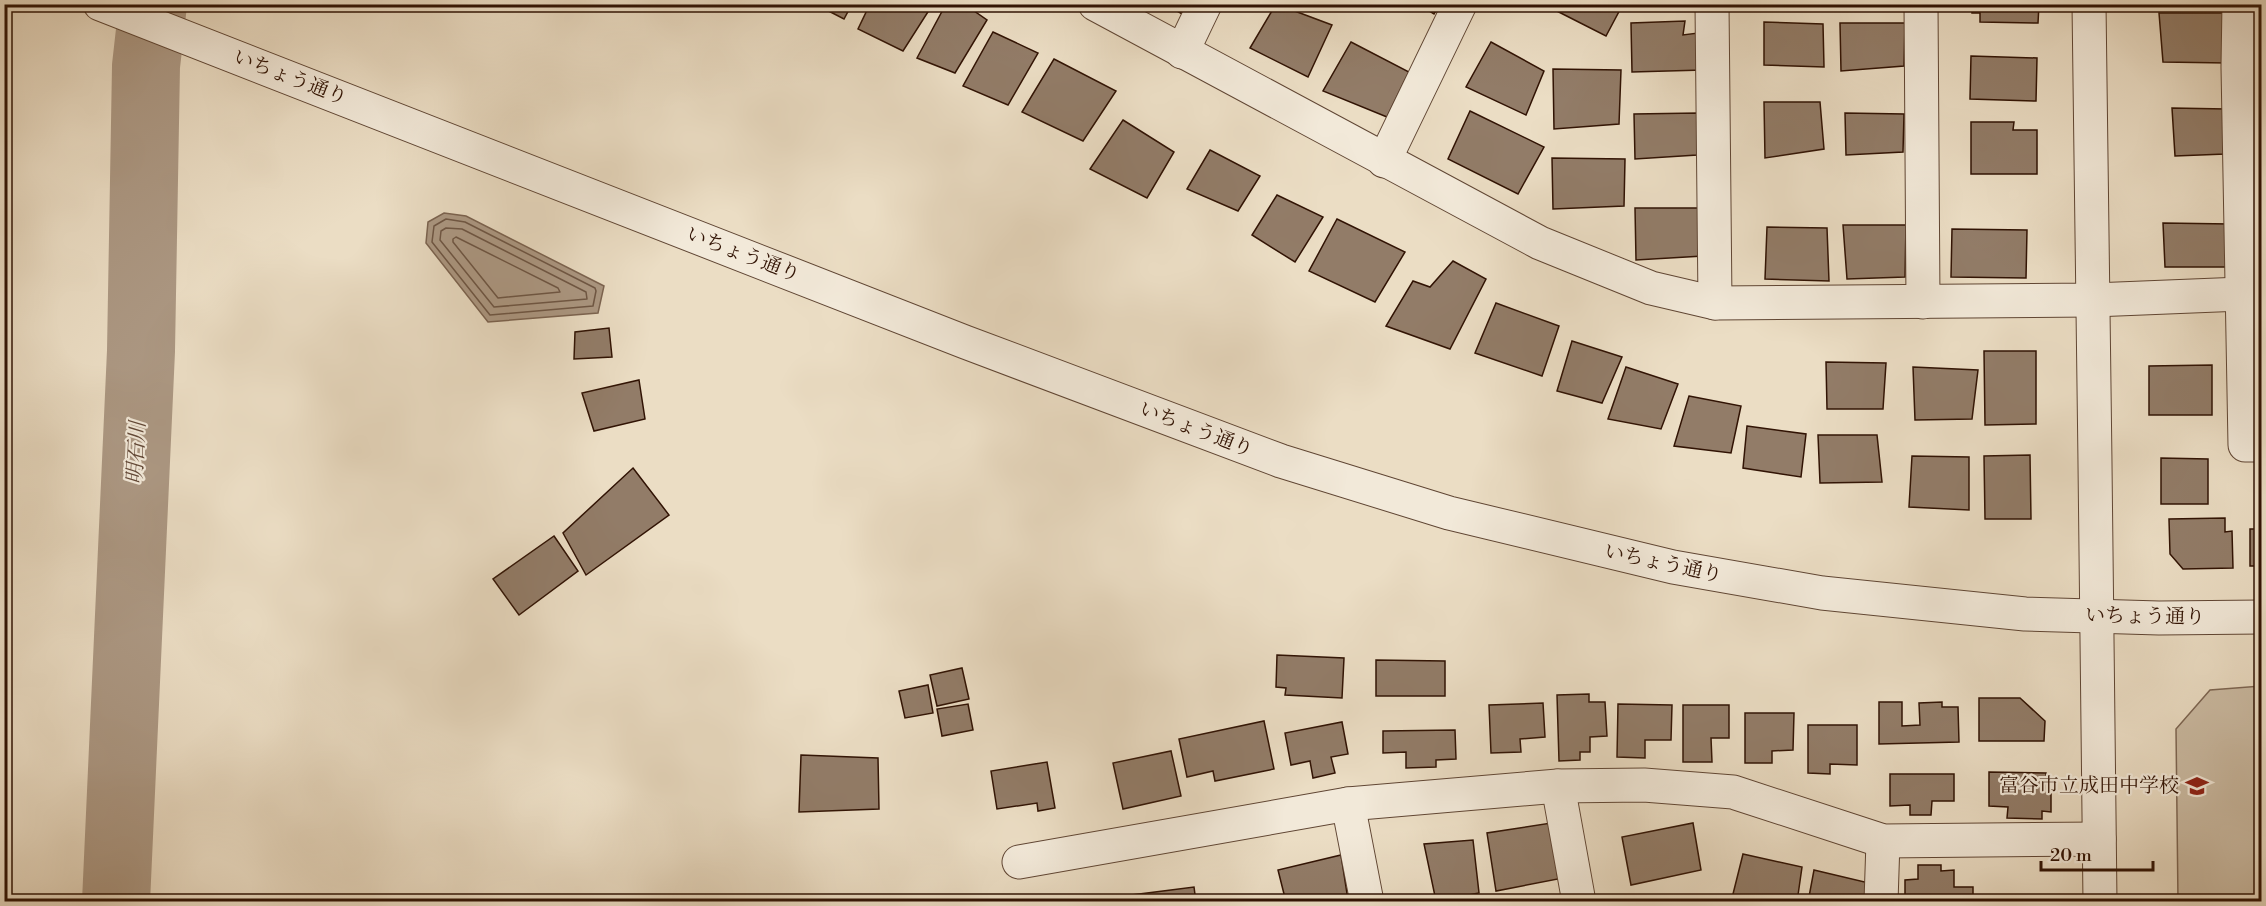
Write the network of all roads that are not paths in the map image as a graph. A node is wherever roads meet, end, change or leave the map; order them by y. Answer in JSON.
{"nodes":[{"id":1,"x":100,"y":4,"type":"edge"},
{"id":2,"x":1095,"y":4,"type":"edge"},
{"id":3,"x":1205,"y":4,"type":"edge"},
{"id":4,"x":1460,"y":4,"type":"edge"},
{"id":5,"x":1712,"y":4,"type":"edge"},
{"id":6,"x":1922,"y":4,"type":"edge"},
{"id":7,"x":2089,"y":4,"type":"edge"},
{"id":8,"x":2239,"y":4,"type":"edge"},
{"id":9,"x":1182,"y":52,"type":"junction"},
{"id":10,"x":1384,"y":161,"type":"junction"},
{"id":11,"x":2242,"y":294,"type":"junction"},
{"id":12,"x":2093,"y":300,"type":"junction"},
{"id":13,"x":1923,"y":302,"type":"junction"},
{"id":14,"x":1715,"y":303,"type":"junction"},
{"id":15,"x":2262,"y":445,"type":"edge"},
{"id":16,"x":2097,"y":617,"type":"junction"},
{"id":17,"x":2262,"y":617,"type":"edge"},
{"id":18,"x":1558,"y":786,"type":"junction"},
{"id":19,"x":1348,"y":804,"type":"junction"},
{"id":20,"x":2099,"y":839,"type":"junction"},
{"id":21,"x":1883,"y":840,"type":"junction"},
{"id":22,"x":1019,"y":862,"type":"dead end"},
{"id":23,"x":1367,"y":902,"type":"edge"},
{"id":24,"x":1579,"y":902,"type":"edge"},
{"id":25,"x":1881,"y":902,"type":"edge"},
{"id":26,"x":2100,"y":902,"type":"edge"}],
"edges":[{"from":1,"to":16,"type":"street","name":"いちょう通り"},
{"from":2,"to":9,"type":"street"},
{"from":3,"to":9,"type":"street"},
{"from":4,"to":10,"type":"street"},
{"from":5,"to":14,"type":"street"},
{"from":6,"to":13,"type":"street"},
{"from":7,"to":12,"type":"street"},
{"from":8,"to":11,"type":"street"},
{"from":9,"to":10,"type":"street"},
{"from":10,"to":14,"type":"street"},
{"from":11,"to":12,"type":"street"},
{"from":11,"to":15,"type":"street"},
{"from":12,"to":13,"type":"street"},
{"from":12,"to":16,"type":"street"},
{"from":13,"to":14,"type":"street"},
{"from":16,"to":17,"type":"street","name":"いちょう通り"},
{"from":16,"to":20,"type":"street"},
{"from":18,"to":19,"type":"street"},
{"from":18,"to":21,"type":"street"},
{"from":18,"to":24,"type":"street"},
{"from":19,"to":22,"type":"street"},
{"from":19,"to":23,"type":"street"},
{"from":20,"to":21,"type":"street"},
{"from":20,"to":26,"type":"street"},
{"from":21,"to":25,"type":"street"}]}
